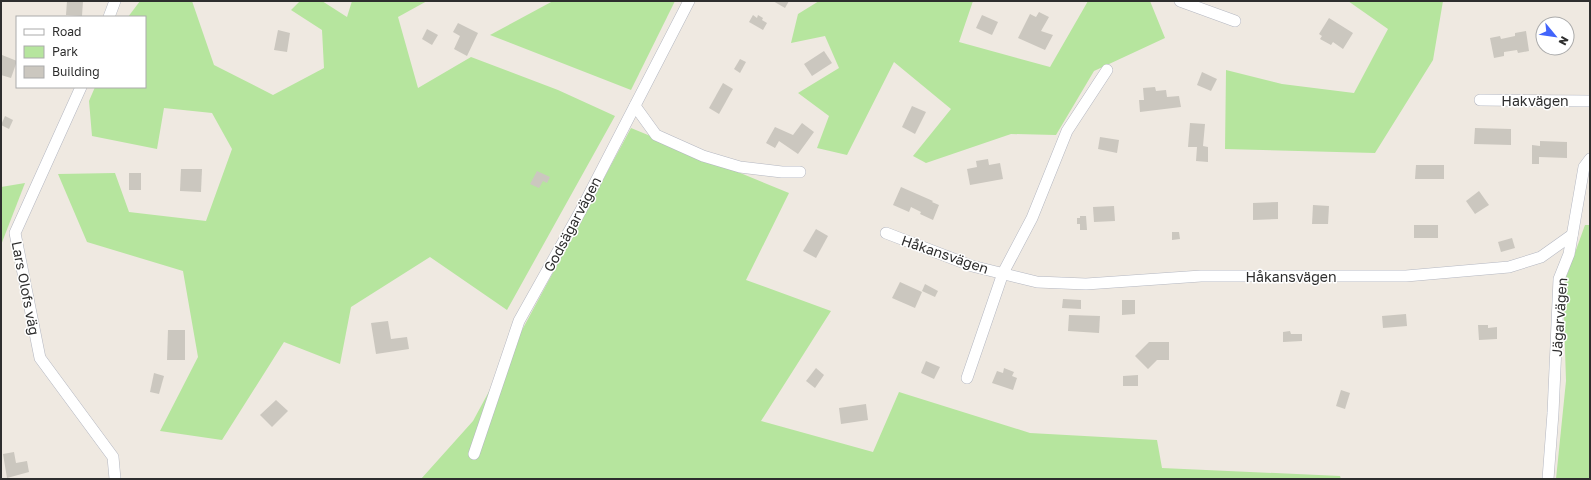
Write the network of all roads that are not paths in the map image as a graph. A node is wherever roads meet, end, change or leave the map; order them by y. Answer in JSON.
{"nodes":[{"id":1,"x":115,"y":1,"type":"edge"},
{"id":2,"x":689,"y":1,"type":"edge"},
{"id":3,"x":1180,"y":1,"type":"edge"},
{"id":4,"x":109,"y":16,"type":"edge"},
{"id":5,"x":1236,"y":21,"type":"dead end"},
{"id":6,"x":1107,"y":70,"type":"dead end"},
{"id":7,"x":81,"y":88,"type":"edge"},
{"id":8,"x":1480,"y":100,"type":"dead end"},
{"id":9,"x":1590,"y":101,"type":"edge"},
{"id":10,"x":635,"y":106,"type":"junction"},
{"id":11,"x":1590,"y":159,"type":"edge"},
{"id":12,"x":800,"y":172,"type":"dead end"},
{"id":13,"x":886,"y":233,"type":"dead end"},
{"id":14,"x":1572,"y":235,"type":"junction"},
{"id":15,"x":1003,"y":273,"type":"junction"},
{"id":16,"x":967,"y":378,"type":"dead end"},
{"id":17,"x":474,"y":454,"type":"dead end"},
{"id":18,"x":115,"y":479,"type":"edge"},
{"id":19,"x":1548,"y":479,"type":"edge"}],
"edges":[{"from":1,"to":4,"type":"street"},
{"from":2,"to":10,"type":"street","name":"Godsägarvägen"},
{"from":3,"to":5,"type":"street"},
{"from":6,"to":15,"type":"street","name":"Håkansvägen"},
{"from":7,"to":18,"type":"street","name":"Lars Olofs väg"},
{"from":8,"to":9,"type":"street","name":"Hakvägen"},
{"from":10,"to":12,"type":"street"},
{"from":10,"to":17,"type":"street","name":"Godsägarvägen"},
{"from":11,"to":14,"type":"street","name":"Jägarvägen"},
{"from":13,"to":15,"type":"street","name":"Håkansvägen"},
{"from":14,"to":15,"type":"street","name":"Håkansvägen"},
{"from":14,"to":19,"type":"street","name":"Jägarvägen"},
{"from":15,"to":16,"type":"street","name":"Håkansvägen"}]}
